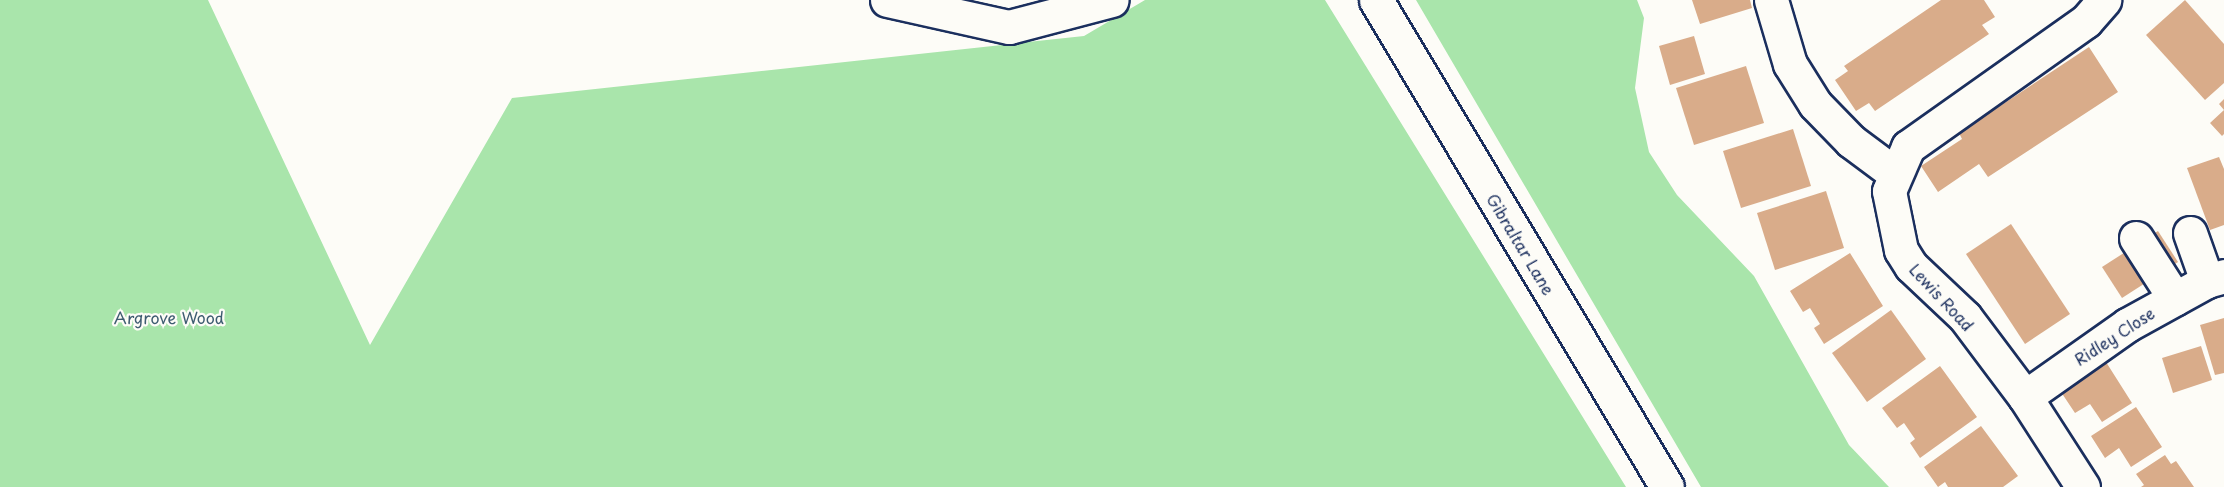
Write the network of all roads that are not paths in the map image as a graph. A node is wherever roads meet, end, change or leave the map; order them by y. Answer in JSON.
{"nodes":[{"id":1,"x":887,"y":0,"type":"edge"},
{"id":2,"x":1112,"y":0,"type":"edge"},
{"id":3,"x":1376,"y":0,"type":"edge"},
{"id":4,"x":1771,"y":0,"type":"edge"},
{"id":5,"x":2104,"y":0,"type":"edge"},
{"id":6,"x":1894,"y":173,"type":"junction"},
{"id":7,"x":2190,"y":233,"type":"dead end"},
{"id":8,"x":2136,"y":238,"type":"dead end"},
{"id":9,"x":2216,"y":279,"type":"edge"},
{"id":10,"x":2175,"y":299,"type":"junction"},
{"id":11,"x":2025,"y":397,"type":"junction"},
{"id":12,"x":1667,"y":487,"type":"edge"},
{"id":13,"x":2083,"y":487,"type":"edge"}],
"edges":[{"from":1,"to":2,"type":"street"},
{"from":3,"to":12,"type":"street","name":"Gibraltar Lane"},
{"from":4,"to":6,"type":"street"},
{"from":5,"to":6,"type":"street","name":"Lewis Road"},
{"from":6,"to":11,"type":"street","name":"Lewis Road"},
{"from":7,"to":9,"type":"street","name":"Ridley Close"},
{"from":8,"to":10,"type":"street"},
{"from":9,"to":10,"type":"street","name":"Ridley Close"},
{"from":10,"to":11,"type":"street","name":"Ridley Close"},
{"from":11,"to":13,"type":"street","name":"Lewis Road"}]}
